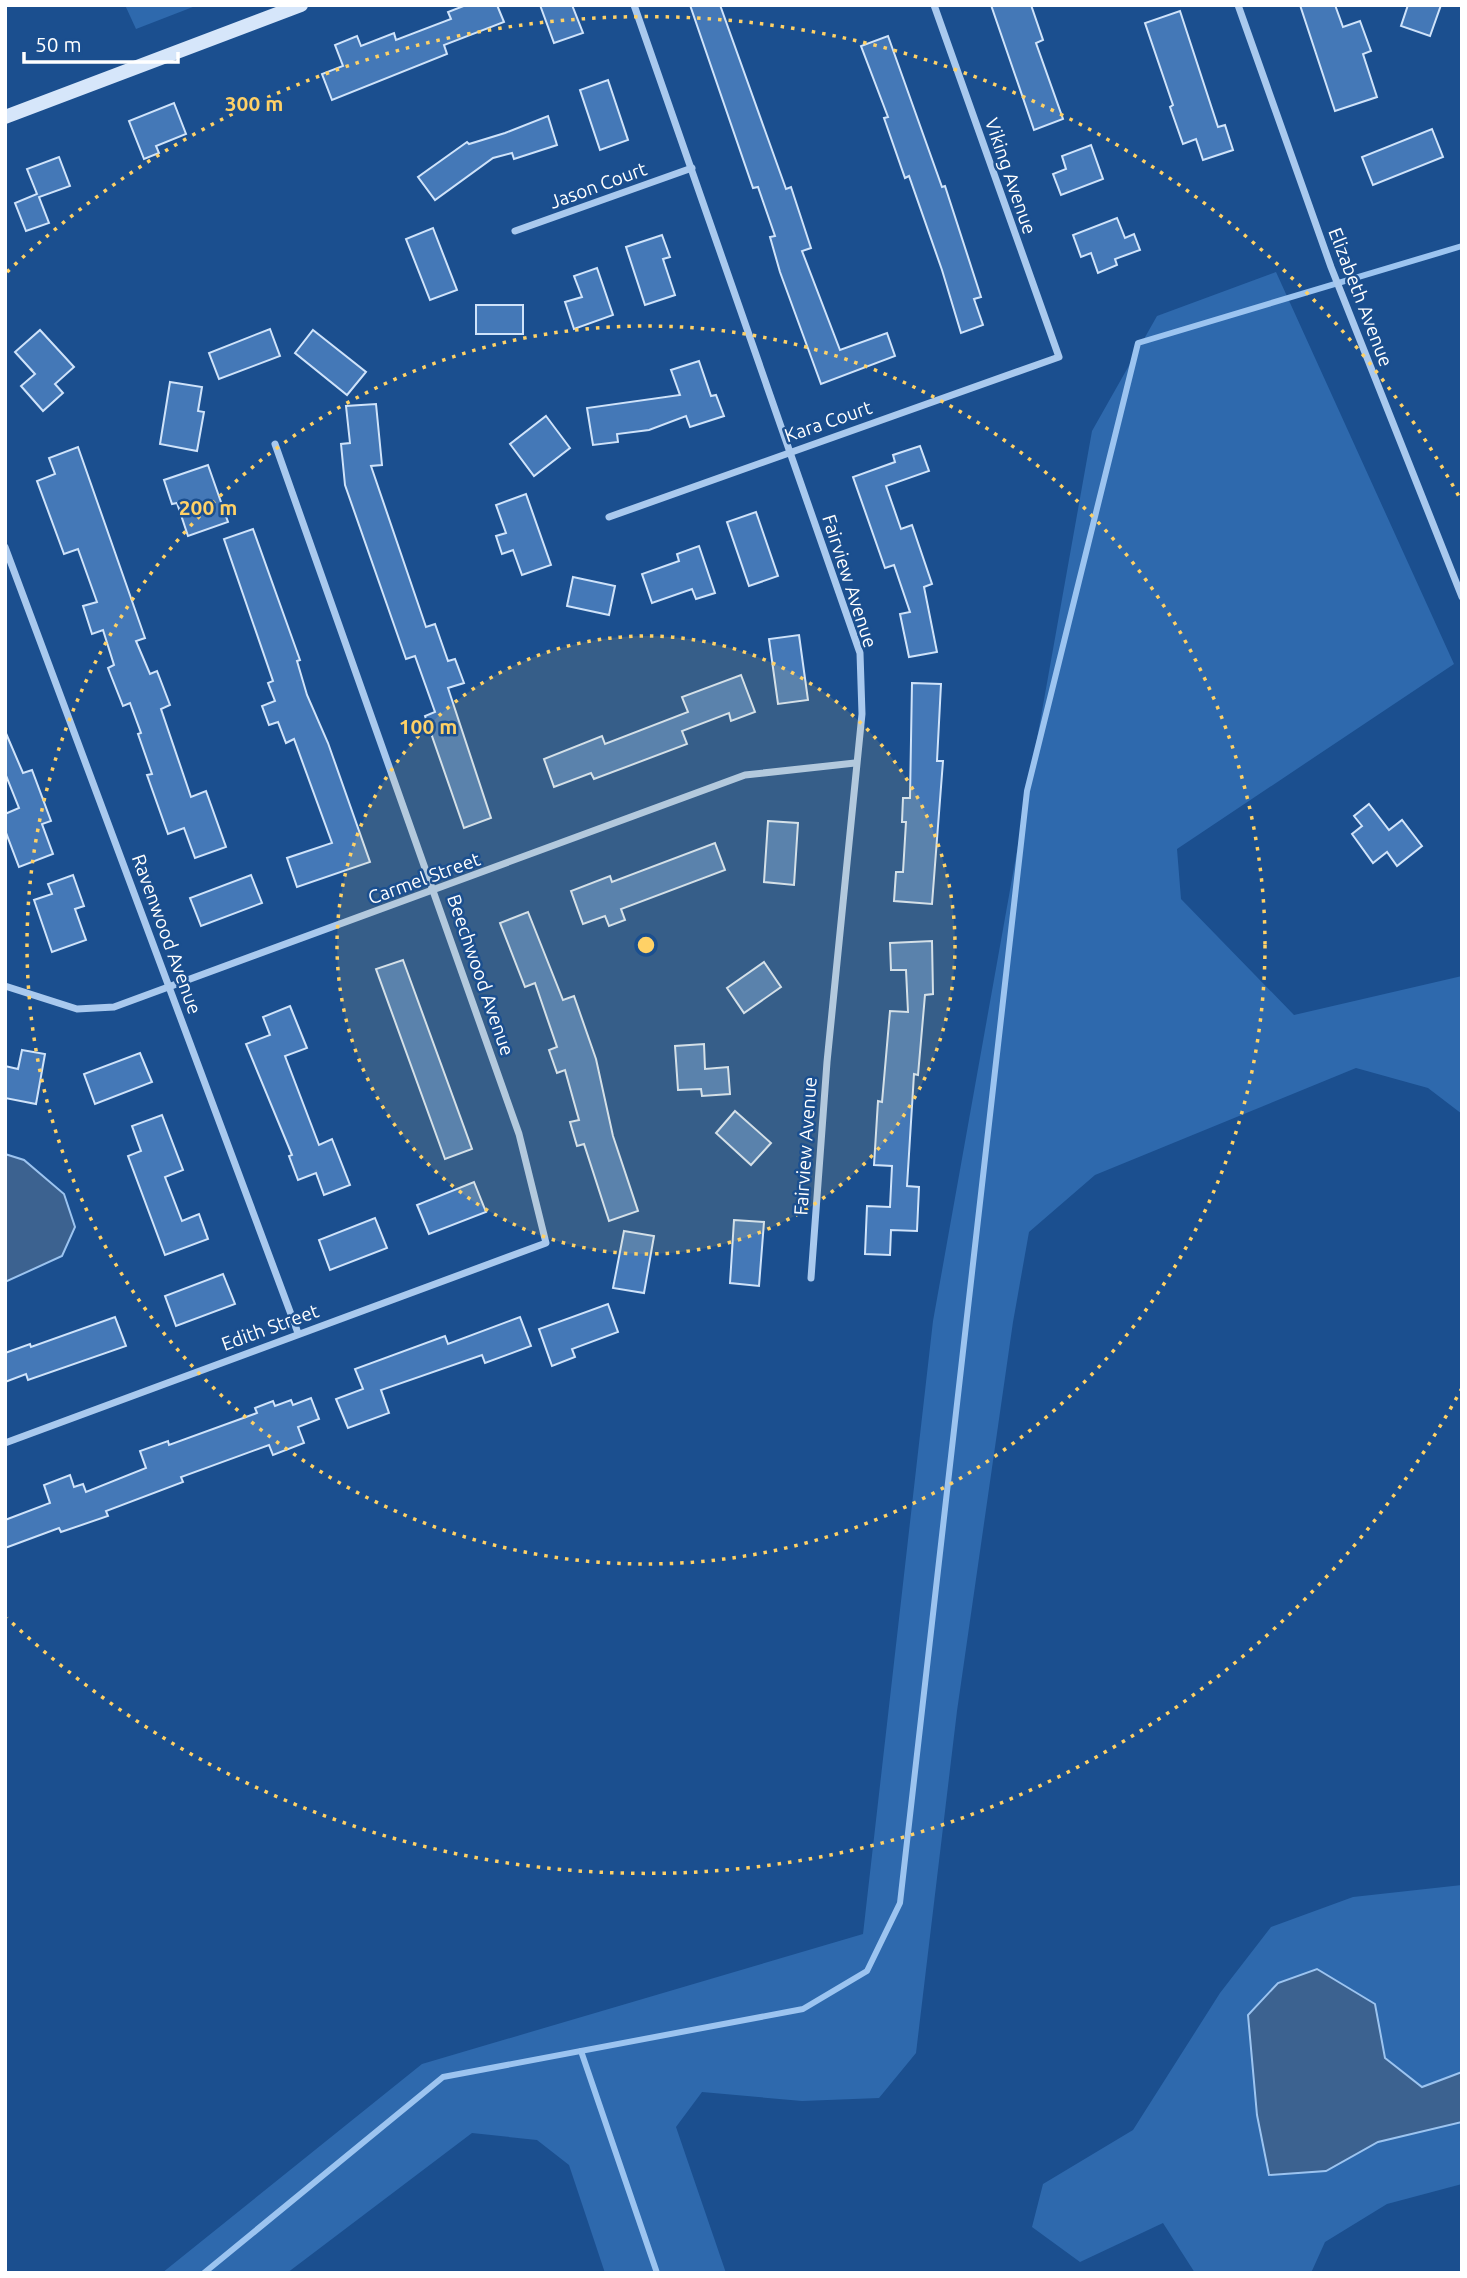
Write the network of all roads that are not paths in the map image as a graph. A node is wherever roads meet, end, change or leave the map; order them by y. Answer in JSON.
{"nodes":[{"id":1,"x":301,"y":5,"type":"edge"},
{"id":2,"x":634,"y":5,"type":"edge"},
{"id":3,"x":934,"y":5,"type":"edge"},
{"id":4,"x":1238,"y":5,"type":"edge"},
{"id":5,"x":5,"y":117,"type":"edge"},
{"id":6,"x":692,"y":168,"type":"junction"},
{"id":7,"x":514,"y":232,"type":"dead end"},
{"id":8,"x":1059,"y":357,"type":"joint"},
{"id":9,"x":275,"y":444,"type":"dead end"},
{"id":10,"x":789,"y":451,"type":"junction"},
{"id":11,"x":609,"y":517,"type":"dead end"},
{"id":12,"x":5,"y":547,"type":"edge"},
{"id":13,"x":1462,"y":597,"type":"edge"},
{"id":14,"x":855,"y":763,"type":"junction"},
{"id":15,"x":435,"y":890,"type":"junction"},
{"id":16,"x":5,"y":986,"type":"edge"},
{"id":17,"x":171,"y":989,"type":"junction"},
{"id":18,"x":546,"y":1243,"type":"joint"},
{"id":19,"x":811,"y":1278,"type":"dead end"},
{"id":20,"x":298,"y":1333,"type":"junction"},
{"id":21,"x":5,"y":1443,"type":"edge"}],
"edges":[{"from":1,"to":5,"type":"main road"},
{"from":2,"to":6,"type":"street","name":"Fairview Avenue"},
{"from":3,"to":8,"type":"street","name":"Viking Avenue"},
{"from":4,"to":13,"type":"street","name":"Elizabeth Avenue"},
{"from":6,"to":7,"type":"street","name":"Jason Court"},
{"from":6,"to":10,"type":"street","name":"Fairview Avenue"},
{"from":8,"to":10,"type":"street","name":"Kara Court"},
{"from":9,"to":15,"type":"street","name":"Beechwood Avenue"},
{"from":10,"to":11,"type":"street","name":"Kara Court"},
{"from":10,"to":14,"type":"street","name":"Fairview Avenue"},
{"from":12,"to":17,"type":"street","name":"Ravenwood Avenue"},
{"from":14,"to":15,"type":"street","name":"Carmel Street"},
{"from":14,"to":19,"type":"street","name":"Fairview Avenue"},
{"from":15,"to":17,"type":"street","name":"Carmel Street"},
{"from":15,"to":18,"type":"street","name":"Beechwood Avenue"},
{"from":16,"to":17,"type":"street","name":"Carmel Street"},
{"from":17,"to":20,"type":"street","name":"Ravenwood Avenue"},
{"from":18,"to":20,"type":"street","name":"Edith Street"},
{"from":20,"to":21,"type":"street","name":"Edith Street"}]}
